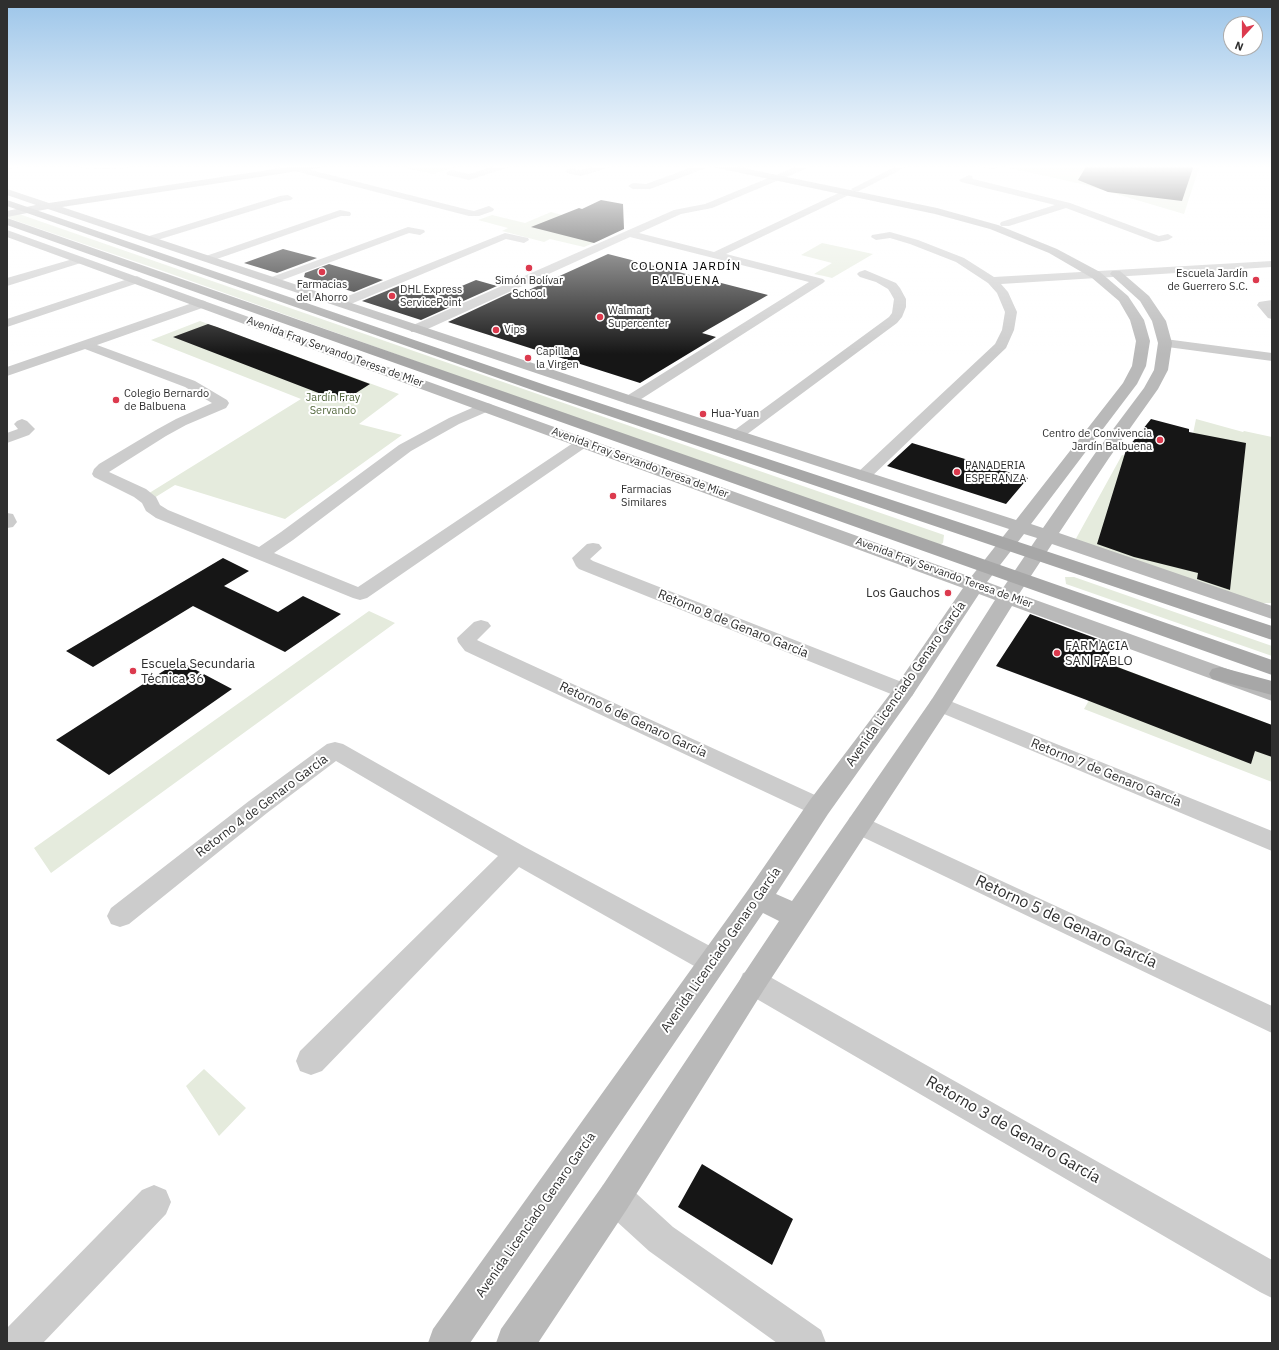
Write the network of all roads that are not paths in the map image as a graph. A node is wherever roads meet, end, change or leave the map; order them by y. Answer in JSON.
{"nodes":[{"id":1,"x":27,"y":228,"type":"edge"},
{"id":2,"x":84,"y":228,"type":"edge"},
{"id":3,"x":108,"y":228,"type":"edge"},
{"id":4,"x":185,"y":228,"type":"edge"},
{"id":5,"x":299,"y":228,"type":"edge"},
{"id":6,"x":643,"y":228,"type":"edge"},
{"id":7,"x":772,"y":228,"type":"edge"},
{"id":8,"x":994,"y":228,"type":"edge"},
{"id":9,"x":1015,"y":228,"type":"edge"},
{"id":10,"x":1128,"y":228,"type":"edge"},
{"id":11,"x":420,"y":232,"type":"dead end"},
{"id":12,"x":7,"y":233,"type":"edge"},
{"id":13,"x":630,"y":234,"type":"junction"},
{"id":14,"x":876,"y":237,"type":"dead end"},
{"id":15,"x":1168,"y":237,"type":"dead end"},
{"id":16,"x":150,"y":239,"type":"junction"},
{"id":17,"x":524,"y":240,"type":"dead end"},
{"id":18,"x":716,"y":255,"type":"junction"},
{"id":19,"x":207,"y":259,"type":"junction"},
{"id":20,"x":80,"y":260,"type":"junction"},
{"id":21,"x":1272,"y":264,"type":"edge"},
{"id":22,"x":865,"y":273,"type":"dead end"},
{"id":23,"x":1106,"y":275,"type":"junction"},
{"id":24,"x":137,"y":280,"type":"junction"},
{"id":25,"x":273,"y":280,"type":"junction"},
{"id":26,"x":7,"y":282,"type":"edge"},
{"id":27,"x":992,"y":282,"type":"junction"},
{"id":28,"x":201,"y":304,"type":"junction"},
{"id":29,"x":346,"y":304,"type":"junction"},
{"id":30,"x":1272,"y":304,"type":"edge"},
{"id":31,"x":1272,"y":316,"type":"edge"},
{"id":32,"x":7,"y":323,"type":"edge"},
{"id":33,"x":416,"y":329,"type":"junction"},
{"id":34,"x":1165,"y":344,"type":"junction"},
{"id":35,"x":86,"y":345,"type":"junction"},
{"id":36,"x":1272,"y":357,"type":"edge"},
{"id":37,"x":7,"y":372,"type":"edge"},
{"id":38,"x":543,"y":389,"type":"junction"},
{"id":39,"x":1119,"y":398,"type":"junction"},
{"id":40,"x":630,"y":400,"type":"junction"},
{"id":41,"x":1140,"y":403,"type":"junction"},
{"id":42,"x":486,"y":407,"type":"junction"},
{"id":43,"x":22,"y":424,"type":"dead end"},
{"id":44,"x":738,"y":435,"type":"junction"},
{"id":45,"x":7,"y":438,"type":"edge"},
{"id":46,"x":584,"y":442,"type":"junction"},
{"id":47,"x":863,"y":476,"type":"junction"},
{"id":48,"x":7,"y":518,"type":"edge"},
{"id":49,"x":7,"y":523,"type":"edge"},
{"id":50,"x":1021,"y":527,"type":"junction"},
{"id":51,"x":1048,"y":536,"type":"junction"},
{"id":52,"x":1007,"y":545,"type":"junction"},
{"id":53,"x":593,"y":548,"type":"dead end"},
{"id":54,"x":261,"y":553,"type":"junction"},
{"id":55,"x":1036,"y":554,"type":"junction"},
{"id":56,"x":989,"y":568,"type":"junction"},
{"id":57,"x":1019,"y":578,"type":"junction"},
{"id":58,"x":976,"y":584,"type":"junction"},
{"id":59,"x":1007,"y":596,"type":"junction"},
{"id":60,"x":1272,"y":613,"type":"edge"},
{"id":61,"x":481,"y":626,"type":"dead end"},
{"id":62,"x":1272,"y":633,"type":"edge"},
{"id":63,"x":1272,"y":668,"type":"edge"},
{"id":64,"x":1220,"y":674,"type":"junction"},
{"id":65,"x":1272,"y":688,"type":"edge"},
{"id":66,"x":904,"y":691,"type":"junction"},
{"id":67,"x":1272,"y":693,"type":"edge"},
{"id":68,"x":940,"y":704,"type":"junction"},
{"id":69,"x":819,"y":807,"type":"junction"},
{"id":70,"x":860,"y":824,"type":"junction"},
{"id":71,"x":1272,"y":841,"type":"edge"},
{"id":72,"x":516,"y":854,"type":"junction"},
{"id":73,"x":758,"y":898,"type":"junction"},
{"id":74,"x":120,"y":916,"type":"dead end"},
{"id":75,"x":798,"y":917,"type":"junction"},
{"id":76,"x":713,"y":962,"type":"junction"},
{"id":77,"x":753,"y":982,"type":"junction"},
{"id":78,"x":1272,"y":1020,"type":"edge"},
{"id":79,"x":311,"y":1062,"type":"dead end"},
{"id":80,"x":615,"y":1197,"type":"junction"},
{"id":81,"x":154,"y":1202,"type":"dead end"},
{"id":82,"x":1272,"y":1280,"type":"edge"},
{"id":83,"x":18,"y":1343,"type":"edge"},
{"id":84,"x":447,"y":1343,"type":"edge"},
{"id":85,"x":515,"y":1343,"type":"edge"},
{"id":86,"x":808,"y":1343,"type":"edge"}],
"edges":[{"from":1,"to":56,"type":"main road","name":"Avenida Fray Servando Teresa de Mier"},
{"from":2,"to":38,"type":"main road"},
{"from":3,"to":16,"type":"street"},
{"from":4,"to":16,"type":"street"},
{"from":5,"to":19,"type":"street"},
{"from":6,"to":13,"type":"street"},
{"from":7,"to":18,"type":"street"},
{"from":8,"to":23,"type":"street","name":"Avenida Licenciado Genaro García"},
{"from":9,"to":23,"type":"street","name":"Avenida Licenciado Genaro García"},
{"from":10,"to":15,"type":"street"},
{"from":11,"to":25,"type":"street"},
{"from":12,"to":20,"type":"street","name":"Avenida Fray Servando Teresa de Mier"},
{"from":13,"to":18,"type":"street"},
{"from":13,"to":33,"type":"street"},
{"from":14,"to":27,"type":"street"},
{"from":16,"to":19,"type":"street"},
{"from":17,"to":29,"type":"street"},
{"from":18,"to":40,"type":"street"},
{"from":19,"to":25,"type":"street"},
{"from":20,"to":24,"type":"street","name":"Avenida Fray Servando Teresa de Mier"},
{"from":20,"to":26,"type":"street"},
{"from":21,"to":23,"type":"street"},
{"from":22,"to":44,"type":"street"},
{"from":23,"to":27,"type":"street"},
{"from":23,"to":34,"type":"street","name":"Avenida Licenciado Genaro García"},
{"from":23,"to":39,"type":"street","name":"Avenida Licenciado Genaro García"},
{"from":24,"to":28,"type":"street","name":"Avenida Fray Servando Teresa de Mier"},
{"from":24,"to":32,"type":"street"},
{"from":25,"to":29,"type":"street"},
{"from":27,"to":47,"type":"street"},
{"from":28,"to":35,"type":"street"},
{"from":28,"to":42,"type":"street","name":"Avenida Fray Servando Teresa de Mier"},
{"from":29,"to":33,"type":"street"},
{"from":29,"to":38,"type":"main road"},
{"from":30,"to":31,"type":"street"},
{"from":33,"to":40,"type":"street"},
{"from":34,"to":36,"type":"street"},
{"from":34,"to":41,"type":"street","name":"Avenida Licenciado Genaro García"},
{"from":35,"to":37,"type":"street"},
{"from":35,"to":54,"type":"street"},
{"from":38,"to":52,"type":"main road"},
{"from":39,"to":41,"type":"street"},
{"from":39,"to":50,"type":"street","name":"Avenida Licenciado Genaro García"},
{"from":40,"to":44,"type":"street"},
{"from":41,"to":51,"type":"street","name":"Avenida Licenciado Genaro García"},
{"from":42,"to":46,"type":"street","name":"Avenida Fray Servando Teresa de Mier"},
{"from":42,"to":54,"type":"street"},
{"from":43,"to":45,"type":"street"},
{"from":44,"to":47,"type":"street"},
{"from":46,"to":54,"type":"street"},
{"from":46,"to":58,"type":"street","name":"Avenida Fray Servando Teresa de Mier"},
{"from":47,"to":50,"type":"street"},
{"from":48,"to":49,"type":"street"},
{"from":50,"to":51,"type":"street"},
{"from":50,"to":52,"type":"street","name":"Avenida Licenciado Genaro García"},
{"from":51,"to":55,"type":"street","name":"Avenida Licenciado Genaro García"},
{"from":51,"to":60,"type":"street"},
{"from":52,"to":55,"type":"main road"},
{"from":52,"to":56,"type":"street","name":"Avenida Licenciado Genaro García"},
{"from":53,"to":66,"type":"street","name":"Retorno 8 de Genaro García"},
{"from":55,"to":57,"type":"street","name":"Avenida Licenciado Genaro García"},
{"from":55,"to":62,"type":"main road"},
{"from":56,"to":57,"type":"main road","name":"Avenida Fray Servando Teresa de Mier"},
{"from":56,"to":58,"type":"street","name":"Avenida Licenciado Genaro García"},
{"from":57,"to":59,"type":"street","name":"Avenida Licenciado Genaro García"},
{"from":57,"to":63,"type":"main road","name":"Avenida Fray Servando Teresa de Mier"},
{"from":58,"to":59,"type":"street","name":"Avenida Fray Servando Teresa de Mier"},
{"from":58,"to":66,"type":"street","name":"Avenida Licenciado Genaro García"},
{"from":59,"to":64,"type":"street","name":"Avenida Fray Servando Teresa de Mier"},
{"from":59,"to":68,"type":"street","name":"Avenida Licenciado Genaro García"},
{"from":61,"to":69,"type":"street","name":"Retorno 6 de Genaro García"},
{"from":64,"to":65,"type":"main road"},
{"from":64,"to":67,"type":"street","name":"Avenida Fray Servando Teresa de Mier"},
{"from":66,"to":69,"type":"street","name":"Avenida Licenciado Genaro García"},
{"from":68,"to":70,"type":"street","name":"Avenida Licenciado Genaro García"},
{"from":68,"to":71,"type":"street","name":"Retorno 7 de Genaro García"},
{"from":69,"to":73,"type":"street","name":"Avenida Licenciado Genaro García"},
{"from":70,"to":75,"type":"street","name":"Avenida Licenciado Genaro García"},
{"from":70,"to":78,"type":"street","name":"Retorno 5 de Genaro García"},
{"from":72,"to":74,"type":"street","name":"Retorno 4 de Genaro García"},
{"from":72,"to":76,"type":"street","name":"Retorno 4 de Genaro García"},
{"from":72,"to":79,"type":"street"},
{"from":73,"to":75,"type":"street"},
{"from":73,"to":76,"type":"street","name":"Avenida Licenciado Genaro García"},
{"from":75,"to":77,"type":"street","name":"Avenida Licenciado Genaro García"},
{"from":76,"to":84,"type":"street","name":"Avenida Licenciado Genaro García"},
{"from":77,"to":80,"type":"street","name":"Avenida Licenciado Genaro García"},
{"from":77,"to":82,"type":"street","name":"Retorno 3 de Genaro García"},
{"from":80,"to":85,"type":"street","name":"Avenida Licenciado Genaro García"},
{"from":80,"to":86,"type":"street"},
{"from":81,"to":83,"type":"street"}]}
